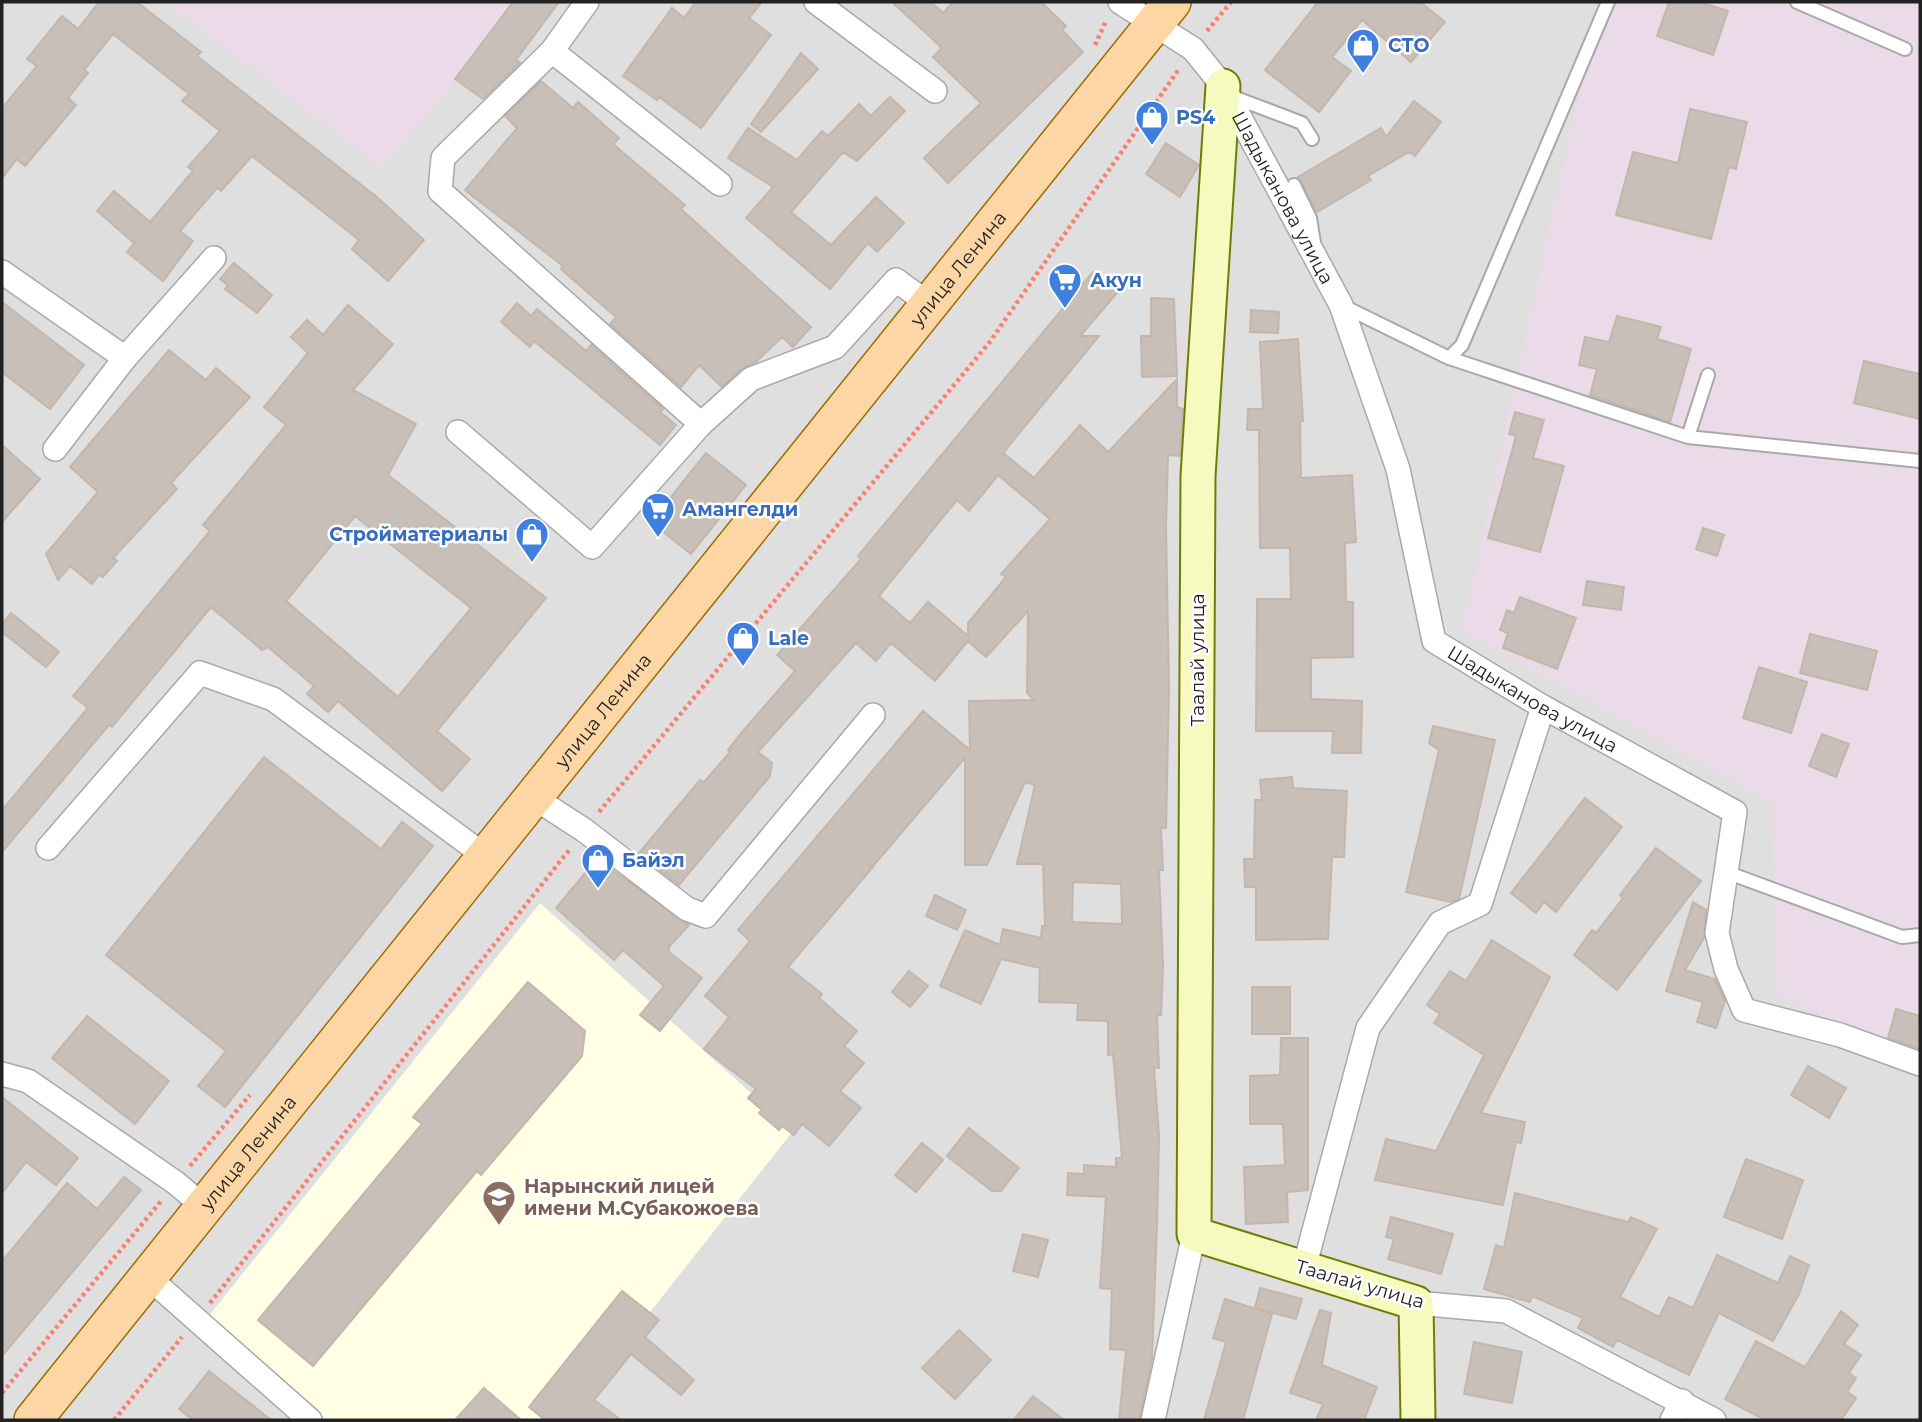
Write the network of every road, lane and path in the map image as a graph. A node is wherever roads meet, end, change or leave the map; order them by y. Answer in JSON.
{"nodes":[{"id":1,"x":587,"y":2,"type":"edge"},
{"id":2,"x":817,"y":2,"type":"edge"},
{"id":3,"x":1120,"y":2,"type":"edge"},
{"id":4,"x":1231,"y":2,"type":"edge"},
{"id":5,"x":1608,"y":2,"type":"edge"},
{"id":6,"x":1797,"y":2,"type":"edge"},
{"id":7,"x":1164,"y":13,"type":"edge"},
{"id":8,"x":1193,"y":49,"type":"junction"},
{"id":9,"x":1905,"y":49,"type":"dead end"},
{"id":10,"x":552,"y":51,"type":"junction"},
{"id":11,"x":1225,"y":90,"type":"junction"},
{"id":12,"x":935,"y":91,"type":"dead end"},
{"id":13,"x":1312,"y":139,"type":"dead end"},
{"id":14,"x":720,"y":184,"type":"dead end"},
{"id":15,"x":1294,"y":185,"type":"dead end"},
{"id":16,"x":214,"y":258,"type":"dead end"},
{"id":17,"x":1316,"y":258,"type":"junction"},
{"id":18,"x":2,"y":272,"type":"edge"},
{"id":19,"x":926,"y":302,"type":"dead end"},
{"id":20,"x":1341,"y":305,"type":"junction"},
{"id":21,"x":125,"y":358,"type":"junction"},
{"id":22,"x":1449,"y":358,"type":"junction"},
{"id":23,"x":1707,"y":375,"type":"dead end"},
{"id":24,"x":701,"y":424,"type":"junction"},
{"id":25,"x":458,"y":432,"type":"dead end"},
{"id":26,"x":1688,"y":437,"type":"junction"},
{"id":27,"x":55,"y":449,"type":"dead end"},
{"id":28,"x":1920,"y":461,"type":"edge"},
{"id":29,"x":1543,"y":707,"type":"junction"},
{"id":30,"x":873,"y":715,"type":"dead end"},
{"id":31,"x":533,"y":797,"type":"junction"},
{"id":32,"x":584,"y":830,"type":"junction"},
{"id":33,"x":48,"y":848,"type":"dead end"},
{"id":34,"x":485,"y":856,"type":"junction"},
{"id":35,"x":1726,"y":872,"type":"junction"},
{"id":36,"x":1920,"y":934,"type":"edge"},
{"id":37,"x":1920,"y":1064,"type":"edge"},
{"id":38,"x":2,"y":1074,"type":"edge"},
{"id":39,"x":203,"y":1206,"type":"junction"},
{"id":40,"x":1194,"y":1234,"type":"junction"},
{"id":41,"x":1304,"y":1268,"type":"junction"},
{"id":42,"x":147,"y":1276,"type":"junction"},
{"id":43,"x":1416,"y":1303,"type":"junction"},
{"id":44,"x":196,"y":1320,"type":"junction"},
{"id":45,"x":1677,"y":1411,"type":"edge"},
{"id":46,"x":33,"y":1420,"type":"edge"},
{"id":47,"x":114,"y":1420,"type":"edge"},
{"id":48,"x":310,"y":1420,"type":"edge"},
{"id":49,"x":1153,"y":1420,"type":"edge"},
{"id":50,"x":1418,"y":1420,"type":"edge"},
{"id":51,"x":1714,"y":1420,"type":"edge"}],
"edges":[{"from":1,"to":10,"type":"street"},
{"from":2,"to":12,"type":"street"},
{"from":3,"to":7,"type":"street","name":"Шадыканова улица"},
{"from":4,"to":8,"type":"path"},
{"from":5,"to":22,"type":"lane"},
{"from":6,"to":9,"type":"lane"},
{"from":7,"to":8,"type":"street","name":"Шадыканова улица"},
{"from":7,"to":31,"type":"main road","name":"улица Ленина"},
{"from":8,"to":11,"type":"street","name":"Шадыканова улица"},
{"from":8,"to":32,"type":"path"},
{"from":10,"to":14,"type":"street"},
{"from":10,"to":24,"type":"street"},
{"from":11,"to":13,"type":"lane"},
{"from":11,"to":17,"type":"street","name":"Шадыканова улица"},
{"from":11,"to":40,"type":"street","name":"Таалай улица"},
{"from":15,"to":17,"type":"lane"},
{"from":16,"to":21,"type":"street"},
{"from":17,"to":20,"type":"street","name":"Шадыканова улица"},
{"from":18,"to":21,"type":"street"},
{"from":19,"to":24,"type":"street"},
{"from":20,"to":22,"type":"lane"},
{"from":20,"to":29,"type":"street","name":"Шадыканова улица"},
{"from":21,"to":27,"type":"street"},
{"from":22,"to":26,"type":"lane"},
{"from":23,"to":26,"type":"lane"},
{"from":24,"to":25,"type":"street"},
{"from":26,"to":28,"type":"lane"},
{"from":29,"to":35,"type":"street","name":"Шадыканова улица"},
{"from":29,"to":41,"type":"street"},
{"from":30,"to":32,"type":"street"},
{"from":31,"to":32,"type":"street"},
{"from":31,"to":34,"type":"main road","name":"улица Ленина"},
{"from":32,"to":44,"type":"path"},
{"from":33,"to":34,"type":"street"},
{"from":34,"to":39,"type":"main road","name":"улица Ленина"},
{"from":35,"to":36,"type":"lane"},
{"from":35,"to":37,"type":"street","name":"Шадыканова улица"},
{"from":38,"to":39,"type":"street"},
{"from":39,"to":42,"type":"main road","name":"улица Ленина"},
{"from":40,"to":41,"type":"street","name":"Таалай улица"},
{"from":40,"to":49,"type":"street","name":"Таалай улица"},
{"from":41,"to":43,"type":"street","name":"Таалай улица"},
{"from":42,"to":44,"type":"street"},
{"from":42,"to":46,"type":"main road","name":"улица Ленина"},
{"from":43,"to":45,"type":"street","name":"Таалай улица"},
{"from":43,"to":50,"type":"street"},
{"from":44,"to":47,"type":"path"},
{"from":44,"to":48,"type":"street"},
{"from":45,"to":51,"type":"street","name":"Таалай улица"}]}
